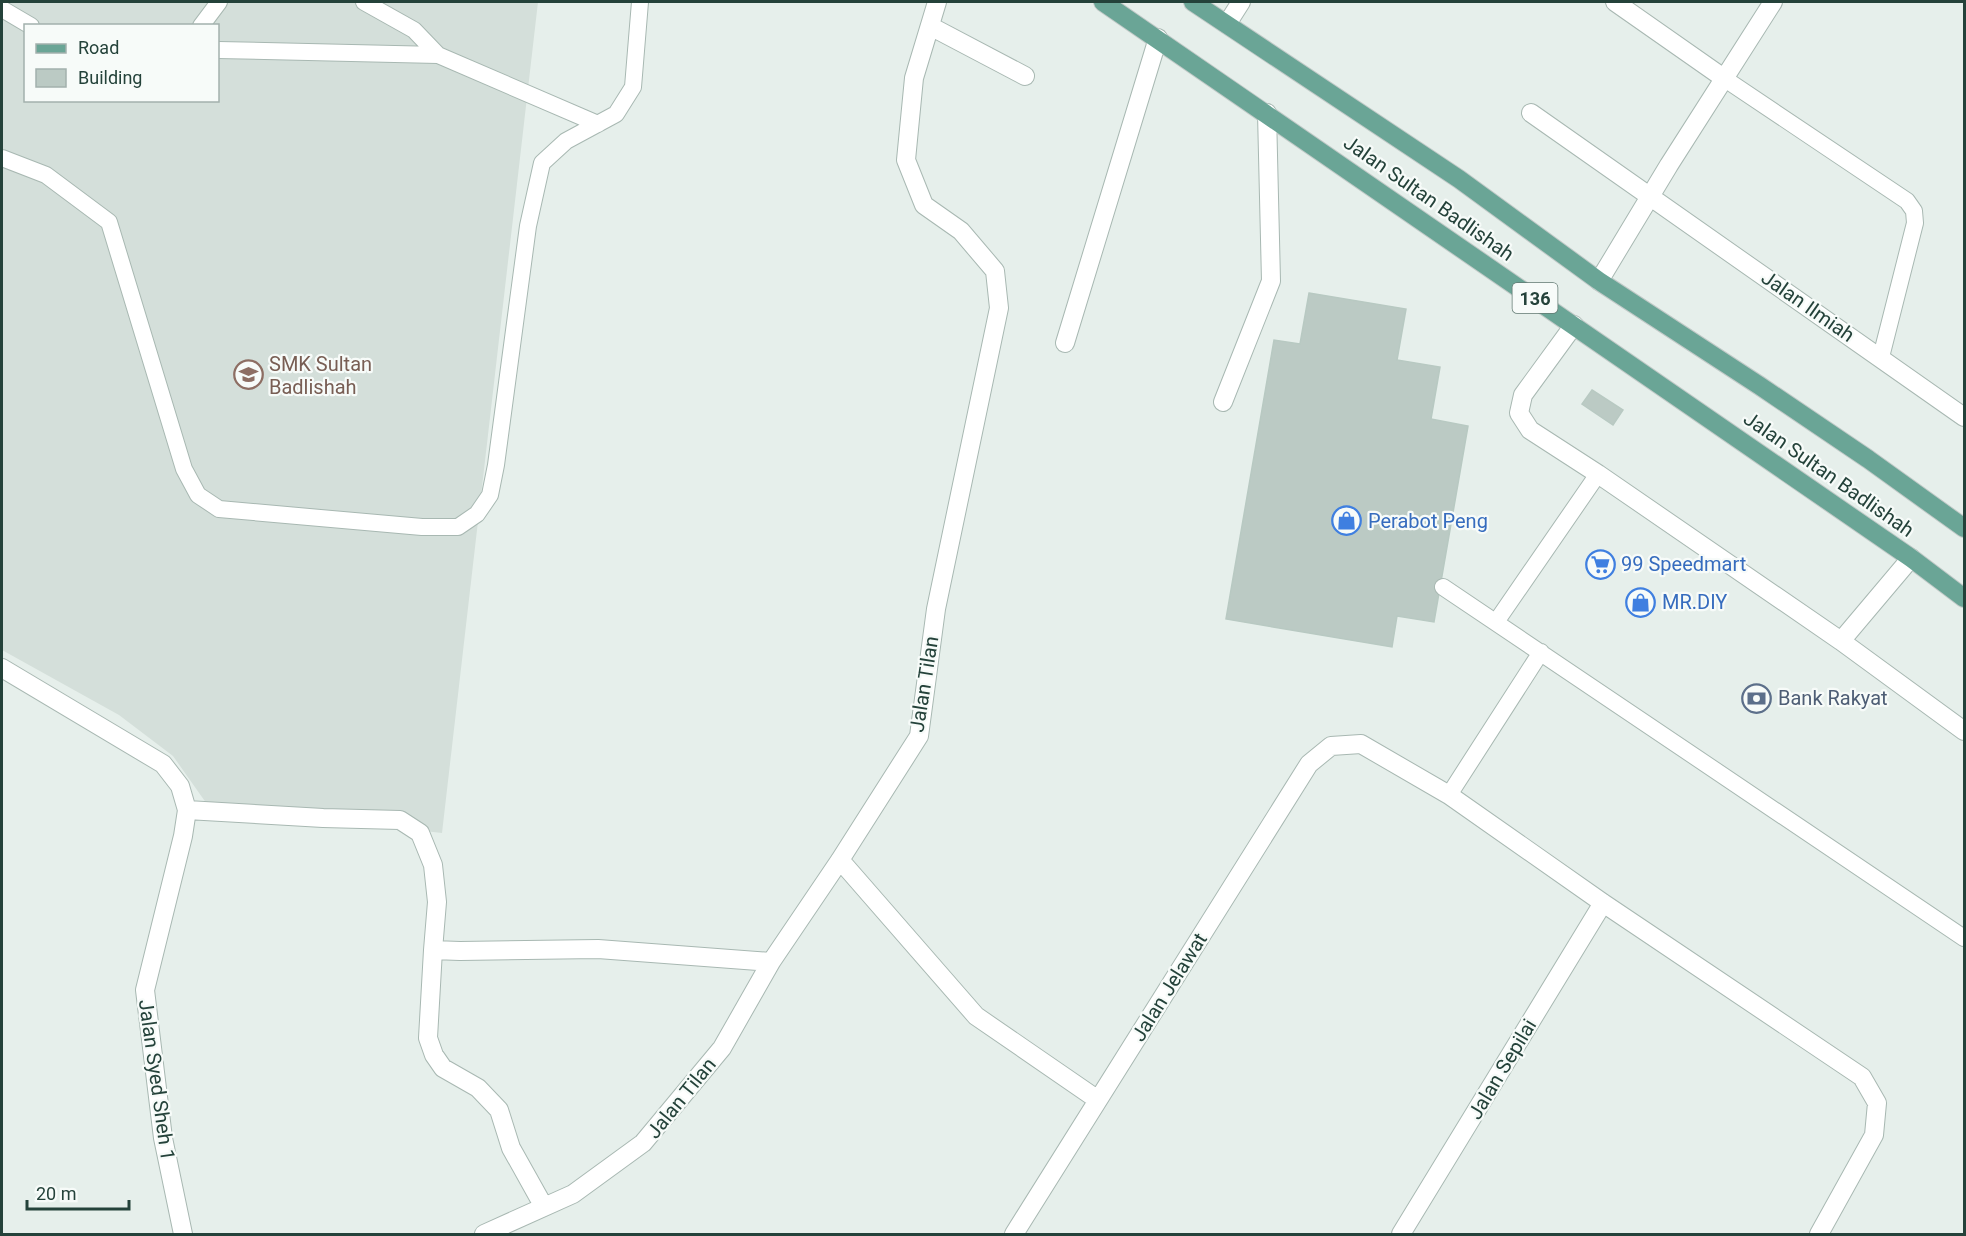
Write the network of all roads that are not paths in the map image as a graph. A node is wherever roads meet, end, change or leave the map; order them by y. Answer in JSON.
{"nodes":[{"id":1,"x":219,"y":2,"type":"edge"},
{"id":2,"x":364,"y":2,"type":"edge"},
{"id":3,"x":640,"y":2,"type":"edge"},
{"id":4,"x":937,"y":2,"type":"edge"},
{"id":5,"x":1102,"y":2,"type":"edge"},
{"id":6,"x":1193,"y":2,"type":"edge"},
{"id":7,"x":1241,"y":2,"type":"edge"},
{"id":8,"x":1615,"y":2,"type":"edge"},
{"id":9,"x":1773,"y":2,"type":"edge"},
{"id":10,"x":2,"y":9,"type":"edge"},
{"id":11,"x":28,"y":24,"type":"edge"},
{"id":12,"x":202,"y":24,"type":"edge"},
{"id":13,"x":1227,"y":24,"type":"junction"},
{"id":14,"x":930,"y":26,"type":"junction"},
{"id":15,"x":1158,"y":38,"type":"junction"},
{"id":16,"x":219,"y":50,"type":"edge"},
{"id":17,"x":438,"y":55,"type":"junction"},
{"id":18,"x":1025,"y":76,"type":"dead end"},
{"id":19,"x":1725,"y":79,"type":"junction"},
{"id":20,"x":1267,"y":113,"type":"junction"},
{"id":21,"x":1531,"y":113,"type":"dead end"},
{"id":22,"x":598,"y":124,"type":"junction"},
{"id":23,"x":2,"y":158,"type":"edge"},
{"id":24,"x":1650,"y":196,"type":"junction"},
{"id":25,"x":1599,"y":281,"type":"junction"},
{"id":26,"x":1574,"y":325,"type":"junction"},
{"id":27,"x":1065,"y":343,"type":"dead end"},
{"id":28,"x":1881,"y":357,"type":"junction"},
{"id":29,"x":1223,"y":402,"type":"dead end"},
{"id":30,"x":1965,"y":417,"type":"edge"},
{"id":31,"x":1598,"y":474,"type":"junction"},
{"id":32,"x":1965,"y":528,"type":"edge"},
{"id":33,"x":1911,"y":558,"type":"junction"},
{"id":34,"x":1443,"y":587,"type":"dead end"},
{"id":35,"x":1965,"y":597,"type":"edge"},
{"id":36,"x":1496,"y":622,"type":"junction"},
{"id":37,"x":1841,"y":641,"type":"junction"},
{"id":38,"x":1541,"y":652,"type":"junction"},
{"id":39,"x":2,"y":668,"type":"edge"},
{"id":40,"x":1965,"y":731,"type":"edge"},
{"id":41,"x":1449,"y":795,"type":"junction"},
{"id":42,"x":187,"y":810,"type":"junction"},
{"id":43,"x":840,"y":860,"type":"junction"},
{"id":44,"x":1603,"y":903,"type":"junction"},
{"id":45,"x":1965,"y":938,"type":"edge"},
{"id":46,"x":433,"y":950,"type":"junction"},
{"id":47,"x":771,"y":962,"type":"junction"},
{"id":48,"x":1098,"y":1100,"type":"junction"},
{"id":49,"x":544,"y":1207,"type":"junction"},
{"id":50,"x":183,"y":1234,"type":"edge"},
{"id":51,"x":484,"y":1234,"type":"edge"},
{"id":52,"x":1014,"y":1234,"type":"edge"},
{"id":53,"x":1401,"y":1234,"type":"edge"},
{"id":54,"x":1819,"y":1234,"type":"edge"}],
"edges":[{"from":1,"to":12,"type":"lane"},
{"from":2,"to":17,"type":"lane"},
{"from":3,"to":22,"type":"lane"},
{"from":4,"to":14,"type":"street","name":"Jalan Tilan"},
{"from":5,"to":15,"type":"main road","name":"Jalan Sultan Badlishah","number":"136"},
{"from":6,"to":13,"type":"main road","name":"Jalan Sultan Badlishah","number":"136"},
{"from":7,"to":13,"type":"street"},
{"from":8,"to":19,"type":"street"},
{"from":9,"to":19,"type":"street"},
{"from":10,"to":11,"type":"lane"},
{"from":13,"to":25,"type":"main road","name":"Jalan Sultan Badlishah","number":"136"},
{"from":14,"to":18,"type":"street"},
{"from":14,"to":43,"type":"street","name":"Jalan Tilan"},
{"from":15,"to":20,"type":"main road","name":"Jalan Sultan Badlishah","number":"136"},
{"from":15,"to":27,"type":"street"},
{"from":16,"to":17,"type":"lane"},
{"from":17,"to":22,"type":"lane"},
{"from":19,"to":24,"type":"street"},
{"from":19,"to":28,"type":"lane"},
{"from":20,"to":26,"type":"main road","name":"Jalan Sultan Badlishah","number":"136"},
{"from":20,"to":29,"type":"street"},
{"from":21,"to":24,"type":"street","name":"Jalan Ilmiah"},
{"from":22,"to":23,"type":"lane"},
{"from":24,"to":25,"type":"street"},
{"from":24,"to":28,"type":"street","name":"Jalan Ilmiah"},
{"from":25,"to":32,"type":"main road","name":"Jalan Sultan Badlishah","number":"136"},
{"from":26,"to":31,"type":"street"},
{"from":26,"to":33,"type":"main road","name":"Jalan Sultan Badlishah","number":"136"},
{"from":28,"to":30,"type":"street","name":"Jalan Ilmiah"},
{"from":31,"to":36,"type":"lane"},
{"from":31,"to":37,"type":"street"},
{"from":33,"to":35,"type":"main road","name":"Jalan Sultan Badlishah","number":"136"},
{"from":33,"to":37,"type":"street"},
{"from":34,"to":36,"type":"lane"},
{"from":36,"to":38,"type":"lane"},
{"from":37,"to":40,"type":"street"},
{"from":38,"to":41,"type":"lane"},
{"from":38,"to":45,"type":"lane"},
{"from":39,"to":42,"type":"street","name":"Jalan Syed Sheh 1"},
{"from":41,"to":44,"type":"street"},
{"from":41,"to":48,"type":"street","name":"Jalan Jelawat"},
{"from":42,"to":46,"type":"street"},
{"from":42,"to":50,"type":"street","name":"Jalan Syed Sheh 1"},
{"from":43,"to":47,"type":"street","name":"Jalan Tilan"},
{"from":43,"to":48,"type":"street"},
{"from":44,"to":53,"type":"street","name":"Jalan Sepilai"},
{"from":44,"to":54,"type":"street"},
{"from":46,"to":47,"type":"street"},
{"from":46,"to":49,"type":"street"},
{"from":47,"to":49,"type":"street","name":"Jalan Tilan"},
{"from":48,"to":52,"type":"street","name":"Jalan Jelawat"},
{"from":49,"to":51,"type":"street","name":"Jalan Tilan"}]}
